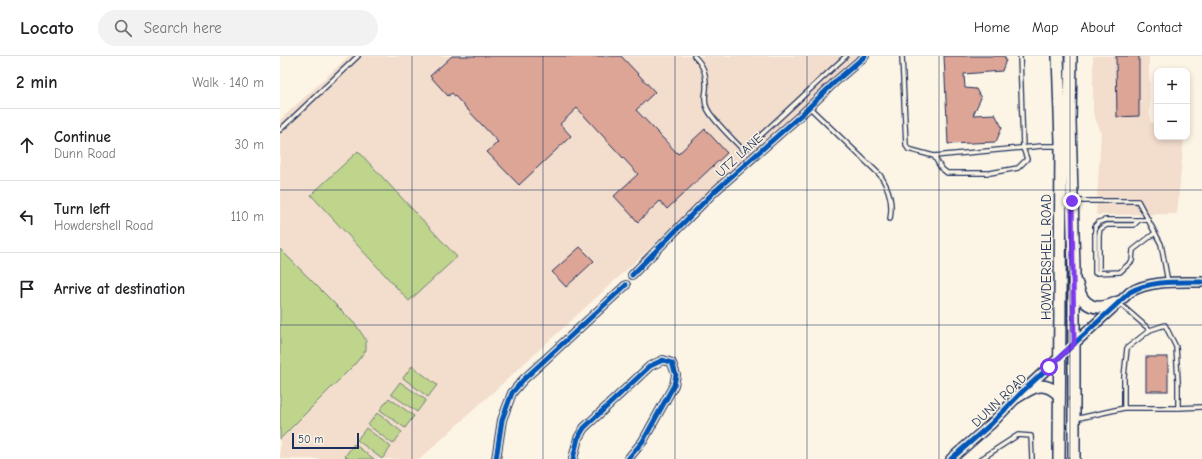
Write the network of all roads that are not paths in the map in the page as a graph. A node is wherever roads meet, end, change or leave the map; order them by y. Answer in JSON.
{"nodes":[{"id":1,"x":358,"y":56,"type":"edge"},
{"id":2,"x":694,"y":56,"type":"edge"},
{"id":3,"x":846,"y":56,"type":"edge"},
{"id":4,"x":865,"y":56,"type":"edge"},
{"id":5,"x":902,"y":56,"type":"edge"},
{"id":6,"x":1020,"y":56,"type":"edge"},
{"id":7,"x":1058,"y":56,"type":"edge"},
{"id":8,"x":1071,"y":56,"type":"edge"},
{"id":9,"x":809,"y":107,"type":"junction"},
{"id":10,"x":280,"y":130,"type":"edge"},
{"id":11,"x":1061,"y":146,"type":"junction"},
{"id":12,"x":1023,"y":148,"type":"junction"},
{"id":13,"x":934,"y":156,"type":"junction"},
{"id":14,"x":1072,"y":201,"type":"junction"},
{"id":15,"x":890,"y":218,"type":"dead end"},
{"id":16,"x":1139,"y":220,"type":"junction"},
{"id":17,"x":1148,"y":220,"type":"junction"},
{"id":18,"x":1155,"y":233,"type":"junction"},
{"id":19,"x":1074,"y":269,"type":"junction"},
{"id":20,"x":1099,"y":273,"type":"junction"},
{"id":21,"x":632,"y":275,"type":"dead end"},
{"id":22,"x":1202,"y":282,"type":"edge"},
{"id":23,"x":1168,"y":283,"type":"junction"},
{"id":24,"x":626,"y":285,"type":"dead end"},
{"id":25,"x":1118,"y":302,"type":"junction"},
{"id":26,"x":1150,"y":330,"type":"junction"},
{"id":27,"x":1074,"y":344,"type":"junction"},
{"id":28,"x":1060,"y":357,"type":"junction"},
{"id":29,"x":1060,"y":395,"type":"junction"},
{"id":30,"x":1017,"y":397,"type":"junction"},
{"id":31,"x":1202,"y":407,"type":"edge"},
{"id":32,"x":1124,"y":408,"type":"junction"},
{"id":33,"x":1178,"y":408,"type":"junction"},
{"id":34,"x":1074,"y":420,"type":"junction"},
{"id":35,"x":496,"y":459,"type":"edge"},
{"id":36,"x":573,"y":459,"type":"edge"},
{"id":37,"x":628,"y":459,"type":"edge"},
{"id":38,"x":952,"y":459,"type":"edge"},
{"id":39,"x":981,"y":459,"type":"edge"},
{"id":40,"x":1032,"y":459,"type":"edge"},
{"id":41,"x":1059,"y":459,"type":"edge"},
{"id":42,"x":1074,"y":459,"type":"edge"}],
"edges":[{"from":1,"to":10,"type":"lane"},
{"from":2,"to":3,"type":"lane"},
{"from":4,"to":9,"type":"street","name":"UTZ LANE"},
{"from":5,"to":13,"type":"lane"},
{"from":6,"to":12,"type":"lane"},
{"from":7,"to":11,"type":"main road","name":"HOWDERSHELL ROAD"},
{"from":8,"to":14,"type":"main road","name":"HOWDERSHELL ROAD"},
{"from":9,"to":15,"type":"lane"},
{"from":9,"to":21,"type":"street","name":"UTZ LANE"},
{"from":11,"to":12,"type":"lane"},
{"from":11,"to":28,"type":"main road","name":"HOWDERSHELL ROAD"},
{"from":12,"to":13,"type":"lane"},
{"from":12,"to":13,"type":"lane"},
{"from":14,"to":17,"type":"lane"},
{"from":14,"to":19,"type":"main road","name":"HOWDERSHELL ROAD"},
{"from":16,"to":17,"type":"lane"},
{"from":16,"to":20,"type":"lane"},
{"from":16,"to":20,"type":"lane"},
{"from":17,"to":18,"type":"lane"},
{"from":18,"to":20,"type":"lane"},
{"from":18,"to":23,"type":"lane"},
{"from":19,"to":25,"type":"main road"},
{"from":19,"to":27,"type":"main road","name":"HOWDERSHELL ROAD"},
{"from":22,"to":23,"type":"street","name":"DUNN ROAD"},
{"from":23,"to":25,"type":"street","name":"DUNN ROAD"},
{"from":24,"to":35,"type":"street"},
{"from":25,"to":26,"type":"lane"},
{"from":25,"to":27,"type":"street","name":"DUNN ROAD"},
{"from":26,"to":32,"type":"lane"},
{"from":26,"to":33,"type":"lane"},
{"from":27,"to":28,"type":"street","name":"DUNN ROAD"},
{"from":27,"to":34,"type":"main road","name":"HOWDERSHELL ROAD"},
{"from":28,"to":29,"type":"main road","name":"HOWDERSHELL ROAD"},
{"from":28,"to":30,"type":"street","name":"DUNN ROAD"},
{"from":29,"to":30,"type":"main road"},
{"from":29,"to":41,"type":"main road","name":"HOWDERSHELL ROAD"},
{"from":30,"to":38,"type":"street","name":"DUNN ROAD"},
{"from":31,"to":33,"type":"lane"},
{"from":32,"to":33,"type":"lane"},
{"from":32,"to":34,"type":"lane"},
{"from":34,"to":42,"type":"main road","name":"HOWDERSHELL ROAD"},
{"from":36,"to":37,"type":"street"},
{"from":39,"to":40,"type":"lane"}]}
